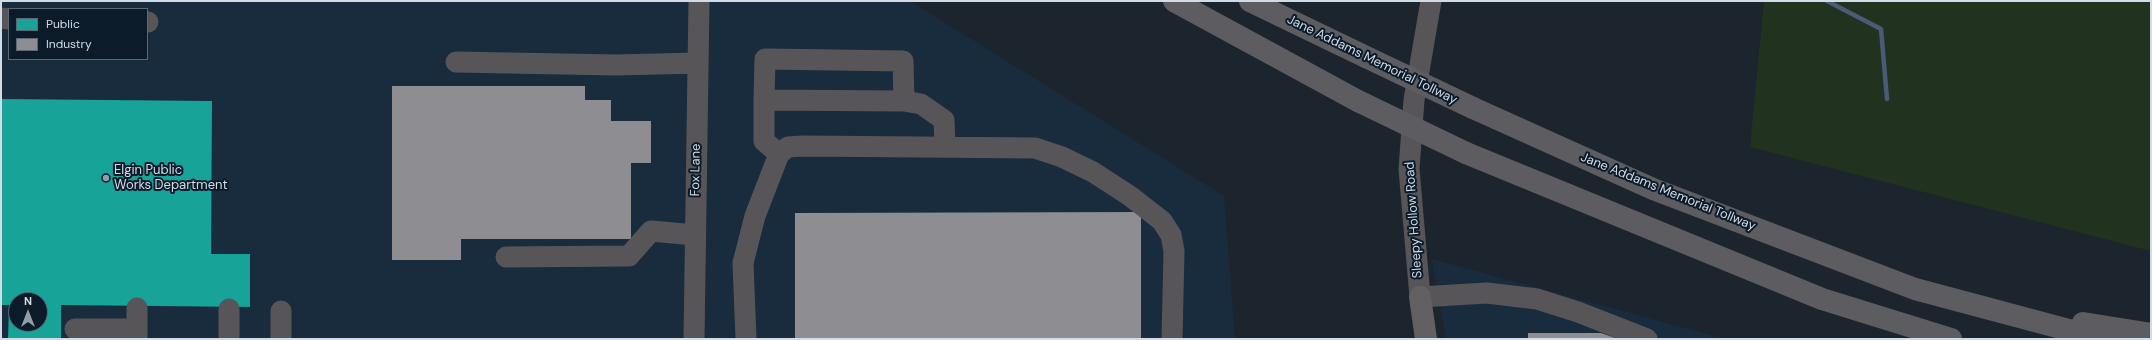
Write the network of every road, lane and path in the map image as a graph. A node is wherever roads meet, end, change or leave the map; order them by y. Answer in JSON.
{"nodes":[{"id":1,"x":699,"y":1,"type":"edge"},
{"id":2,"x":1174,"y":1,"type":"edge"},
{"id":3,"x":1250,"y":1,"type":"edge"},
{"id":4,"x":1431,"y":1,"type":"edge"},
{"id":5,"x":456,"y":62,"type":"dead end"},
{"id":6,"x":698,"y":63,"type":"junction"},
{"id":7,"x":764,"y":100,"type":"junction"},
{"id":8,"x":904,"y":101,"type":"junction"},
{"id":9,"x":945,"y":147,"type":"junction"},
{"id":10,"x":780,"y":154,"type":"junction"},
{"id":11,"x":695,"y":235,"type":"junction"},
{"id":12,"x":506,"y":257,"type":"dead end"},
{"id":13,"x":1420,"y":297,"type":"junction"},
{"id":14,"x":1968,"y":303,"type":"junction"},
{"id":15,"x":137,"y":308,"type":"dead end"},
{"id":16,"x":229,"y":309,"type":"dead end"},
{"id":17,"x":281,"y":311,"type":"dead end"},
{"id":18,"x":75,"y":329,"type":"dead end"},
{"id":19,"x":137,"y":334,"type":"edge"},
{"id":20,"x":2151,"y":334,"type":"edge"},
{"id":21,"x":229,"y":339,"type":"edge"},
{"id":22,"x":281,"y":339,"type":"edge"},
{"id":23,"x":694,"y":339,"type":"edge"},
{"id":24,"x":746,"y":339,"type":"edge"},
{"id":25,"x":1172,"y":339,"type":"edge"},
{"id":26,"x":1426,"y":339,"type":"edge"},
{"id":27,"x":1646,"y":339,"type":"edge"},
{"id":28,"x":1951,"y":339,"type":"edge"},
{"id":29,"x":2102,"y":339,"type":"edge"}],
"edges":[{"from":1,"to":6,"type":"street","name":"Fox Lane"},
{"from":2,"to":28,"type":"highway","bridge":true},
{"from":3,"to":14,"type":"highway","name":"Jane Addams Memorial Tollway","bridge":true},
{"from":4,"to":13,"type":"street","name":"Sleepy Hollow Road"},
{"from":5,"to":6,"type":"street"},
{"from":6,"to":11,"type":"street","name":"Fox Lane"},
{"from":7,"to":8,"type":"street"},
{"from":7,"to":8,"type":"street"},
{"from":7,"to":10,"type":"street"},
{"from":8,"to":9,"type":"street"},
{"from":9,"to":10,"type":"street"},
{"from":9,"to":25,"type":"street"},
{"from":10,"to":24,"type":"street"},
{"from":11,"to":12,"type":"street"},
{"from":11,"to":23,"type":"street","name":"Fox Lane"},
{"from":13,"to":26,"type":"main road"},
{"from":13,"to":27,"type":"street"},
{"from":14,"to":20,"type":"highway"},
{"from":14,"to":29,"type":"highway","name":"Jane Addams Memorial Tollway"},
{"from":15,"to":19,"type":"street"},
{"from":16,"to":21,"type":"street"},
{"from":17,"to":22,"type":"street"},
{"from":18,"to":19,"type":"street"}]}
